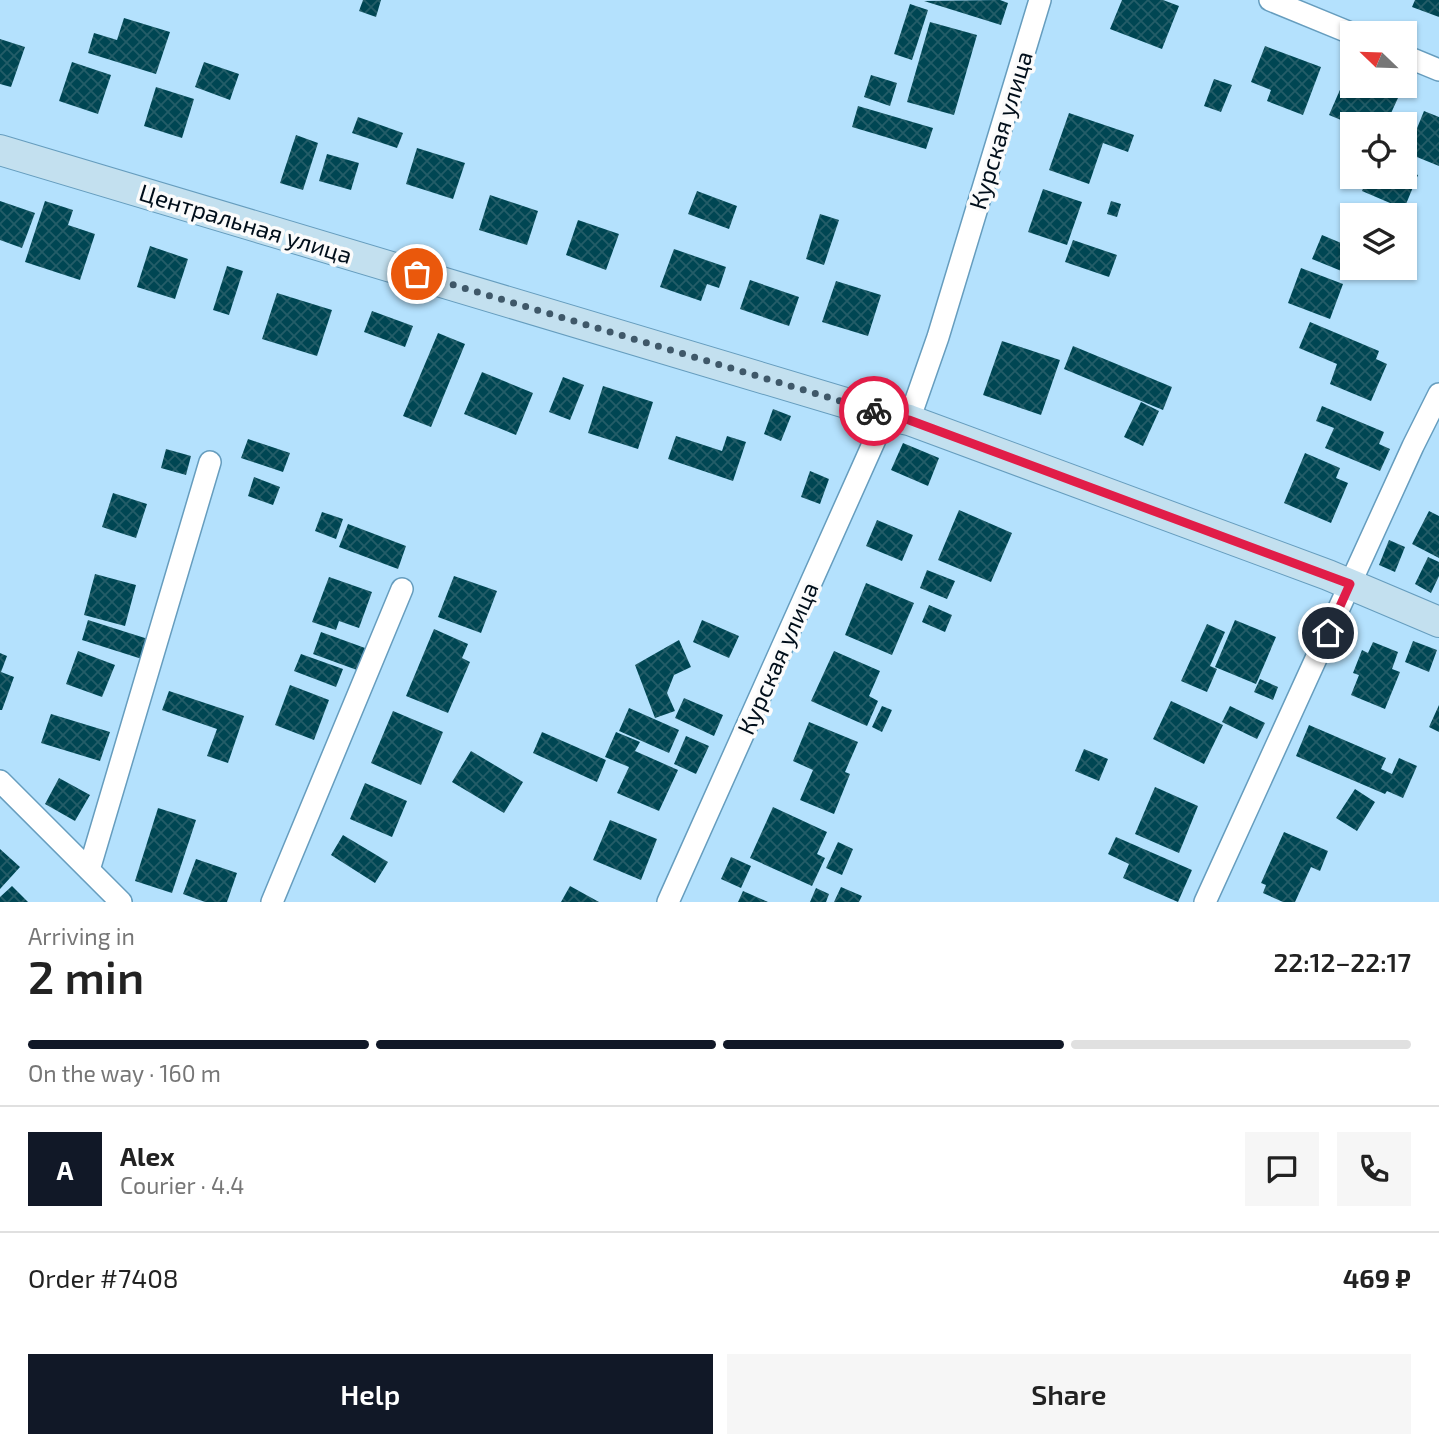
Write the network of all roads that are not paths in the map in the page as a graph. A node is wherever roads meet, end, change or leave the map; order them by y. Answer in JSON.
{"nodes":[{"id":1,"x":1040,"y":0,"type":"edge"},
{"id":2,"x":1270,"y":0,"type":"edge"},
{"id":3,"x":1340,"y":29,"type":"edge"},
{"id":4,"x":1418,"y":61,"type":"edge"},
{"id":5,"x":1439,"y":70,"type":"edge"},
{"id":6,"x":0,"y":150,"type":"edge"},
{"id":7,"x":1439,"y":394,"type":"edge"},
{"id":8,"x":898,"y":417,"type":"junction"},
{"id":9,"x":210,"y":462,"type":"dead end"},
{"id":10,"x":1339,"y":579,"type":"junction"},
{"id":11,"x":402,"y":589,"type":"dead end"},
{"id":12,"x":1439,"y":622,"type":"edge"},
{"id":13,"x":0,"y":781,"type":"edge"},
{"id":14,"x":89,"y":870,"type":"junction"},
{"id":15,"x":121,"y":902,"type":"edge"},
{"id":16,"x":272,"y":902,"type":"edge"},
{"id":17,"x":668,"y":902,"type":"edge"},
{"id":18,"x":1205,"y":902,"type":"edge"}],
"edges":[{"from":1,"to":8,"type":"street","name":"Курская улица"},
{"from":2,"to":3,"type":"street"},
{"from":4,"to":5,"type":"street"},
{"from":6,"to":8,"type":"street","name":"Центральная улица"},
{"from":7,"to":10,"type":"street"},
{"from":8,"to":10,"type":"street","name":"Центральная улица"},
{"from":8,"to":17,"type":"street","name":"Курская улица"},
{"from":9,"to":14,"type":"street"},
{"from":10,"to":12,"type":"street","name":"Центральная улица"},
{"from":10,"to":18,"type":"street"},
{"from":11,"to":16,"type":"street"},
{"from":13,"to":14,"type":"street"},
{"from":14,"to":15,"type":"street"}]}
